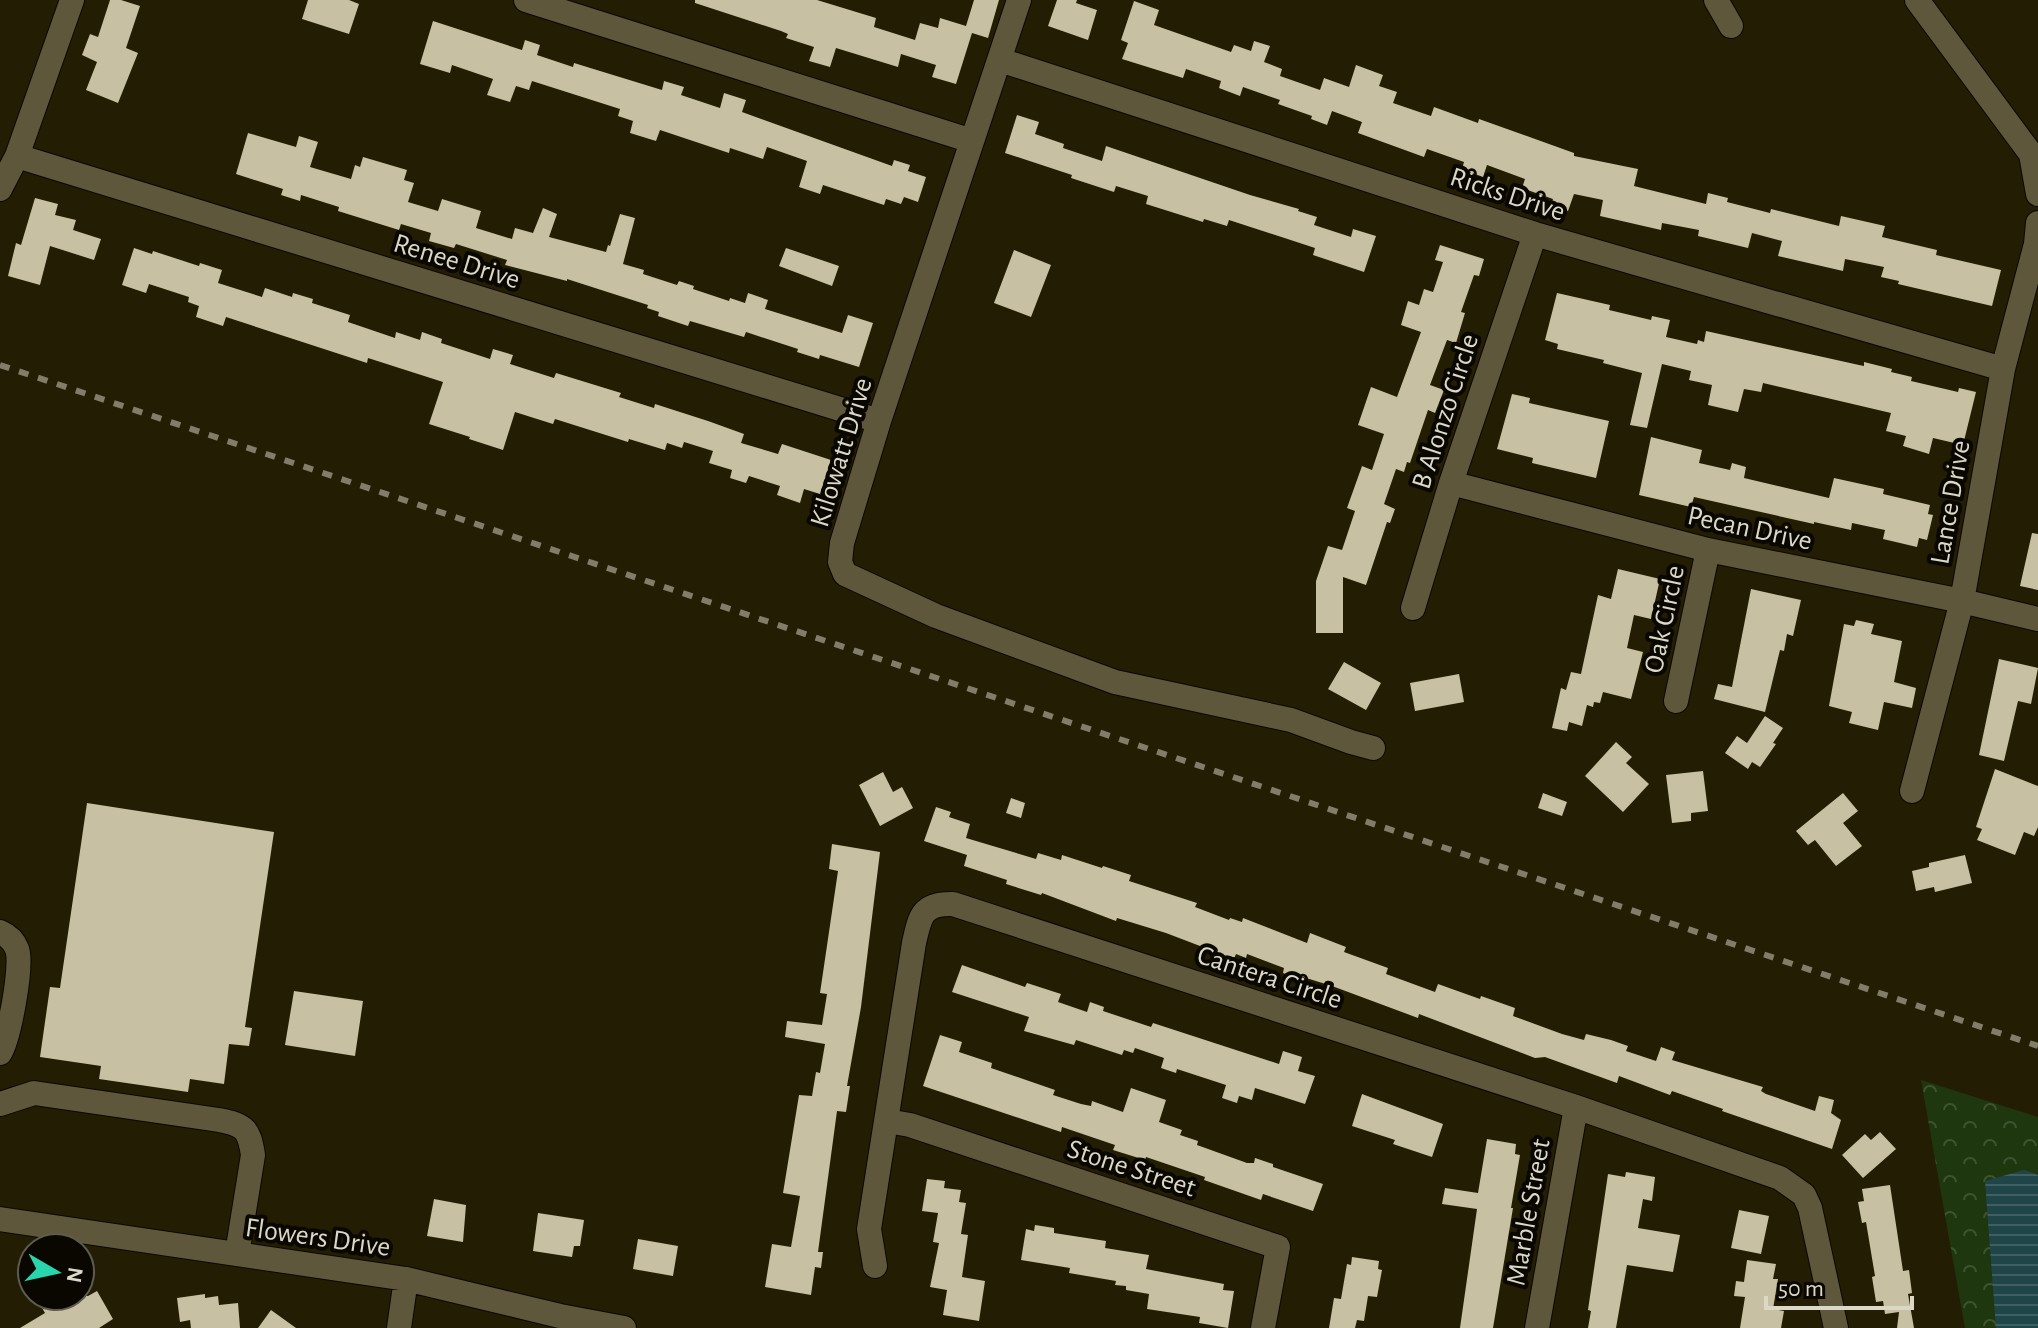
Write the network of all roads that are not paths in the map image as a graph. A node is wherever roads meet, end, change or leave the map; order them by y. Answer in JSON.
{"nodes":[{"id":1,"x":72,"y":0,"type":"edge"},
{"id":2,"x":526,"y":0,"type":"edge"},
{"id":3,"x":1019,"y":0,"type":"edge"},
{"id":4,"x":1716,"y":0,"type":"edge"},
{"id":5,"x":1917,"y":0,"type":"edge"},
{"id":6,"x":1731,"y":26,"type":"dead end"},
{"id":7,"x":1000,"y":60,"type":"junction"},
{"id":8,"x":972,"y":141,"type":"junction"},
{"id":9,"x":17,"y":156,"type":"junction"},
{"id":10,"x":0,"y":189,"type":"edge"},
{"id":11,"x":2038,"y":194,"type":"edge"},
{"id":12,"x":1535,"y":234,"type":"junction"},
{"id":13,"x":2037,"y":237,"type":"edge"},
{"id":14,"x":2003,"y":369,"type":"junction"},
{"id":15,"x":879,"y":421,"type":"junction"},
{"id":16,"x":1451,"y":483,"type":"junction"},
{"id":17,"x":1708,"y":550,"type":"junction"},
{"id":18,"x":1962,"y":601,"type":"junction"},
{"id":19,"x":1413,"y":608,"type":"dead end"},
{"id":20,"x":2038,"y":619,"type":"edge"},
{"id":21,"x":1676,"y":701,"type":"dead end"},
{"id":22,"x":1373,"y":748,"type":"dead end"},
{"id":23,"x":1912,"y":791,"type":"dead end"},
{"id":24,"x":0,"y":932,"type":"edge"},
{"id":25,"x":0,"y":1053,"type":"edge"},
{"id":26,"x":0,"y":1104,"type":"edge"},
{"id":27,"x":1576,"y":1107,"type":"junction"},
{"id":28,"x":887,"y":1121,"type":"junction"},
{"id":29,"x":0,"y":1219,"type":"edge"},
{"id":30,"x":237,"y":1254,"type":"junction"},
{"id":31,"x":875,"y":1266,"type":"dead end"},
{"id":32,"x":406,"y":1279,"type":"junction"},
{"id":33,"x":399,"y":1328,"type":"edge"},
{"id":34,"x":624,"y":1328,"type":"edge"},
{"id":35,"x":1263,"y":1328,"type":"edge"},
{"id":36,"x":1537,"y":1328,"type":"edge"},
{"id":37,"x":1836,"y":1328,"type":"edge"}],
"edges":[{"from":1,"to":9,"type":"street"},
{"from":2,"to":8,"type":"street"},
{"from":3,"to":7,"type":"street","name":"Kilowatt Drive"},
{"from":4,"to":6,"type":"street"},
{"from":5,"to":11,"type":"street"},
{"from":7,"to":8,"type":"street","name":"Kilowatt Drive"},
{"from":7,"to":12,"type":"street","name":"Ricks Drive"},
{"from":8,"to":15,"type":"street","name":"Kilowatt Drive"},
{"from":9,"to":10,"type":"street"},
{"from":9,"to":15,"type":"street","name":"Renee Drive"},
{"from":12,"to":14,"type":"street","name":"Ricks Drive"},
{"from":12,"to":16,"type":"street","name":"B Alonzo Circle"},
{"from":13,"to":14,"type":"street","name":"Lance Drive"},
{"from":14,"to":18,"type":"street","name":"Lance Drive"},
{"from":15,"to":22,"type":"street","name":"Kilowatt Drive"},
{"from":16,"to":17,"type":"street","name":"Pecan Drive"},
{"from":16,"to":19,"type":"street","name":"B Alonzo Circle"},
{"from":17,"to":18,"type":"street","name":"Pecan Drive"},
{"from":17,"to":21,"type":"street","name":"Oak Circle"},
{"from":18,"to":20,"type":"street","name":"Pecan Drive"},
{"from":18,"to":23,"type":"street","name":"Lance Drive"},
{"from":24,"to":25,"type":"street"},
{"from":26,"to":30,"type":"street"},
{"from":27,"to":28,"type":"street","name":"Cantera Circle"},
{"from":27,"to":36,"type":"street","name":"Marble Street"},
{"from":27,"to":37,"type":"street","name":"Cantera Circle"},
{"from":28,"to":31,"type":"street","name":"Cantera Circle"},
{"from":28,"to":35,"type":"street","name":"Stone Street"},
{"from":29,"to":30,"type":"street","name":"Flowers Drive"},
{"from":30,"to":32,"type":"street","name":"Flowers Drive"},
{"from":32,"to":33,"type":"street"},
{"from":32,"to":34,"type":"street","name":"Flowers Drive"}]}
